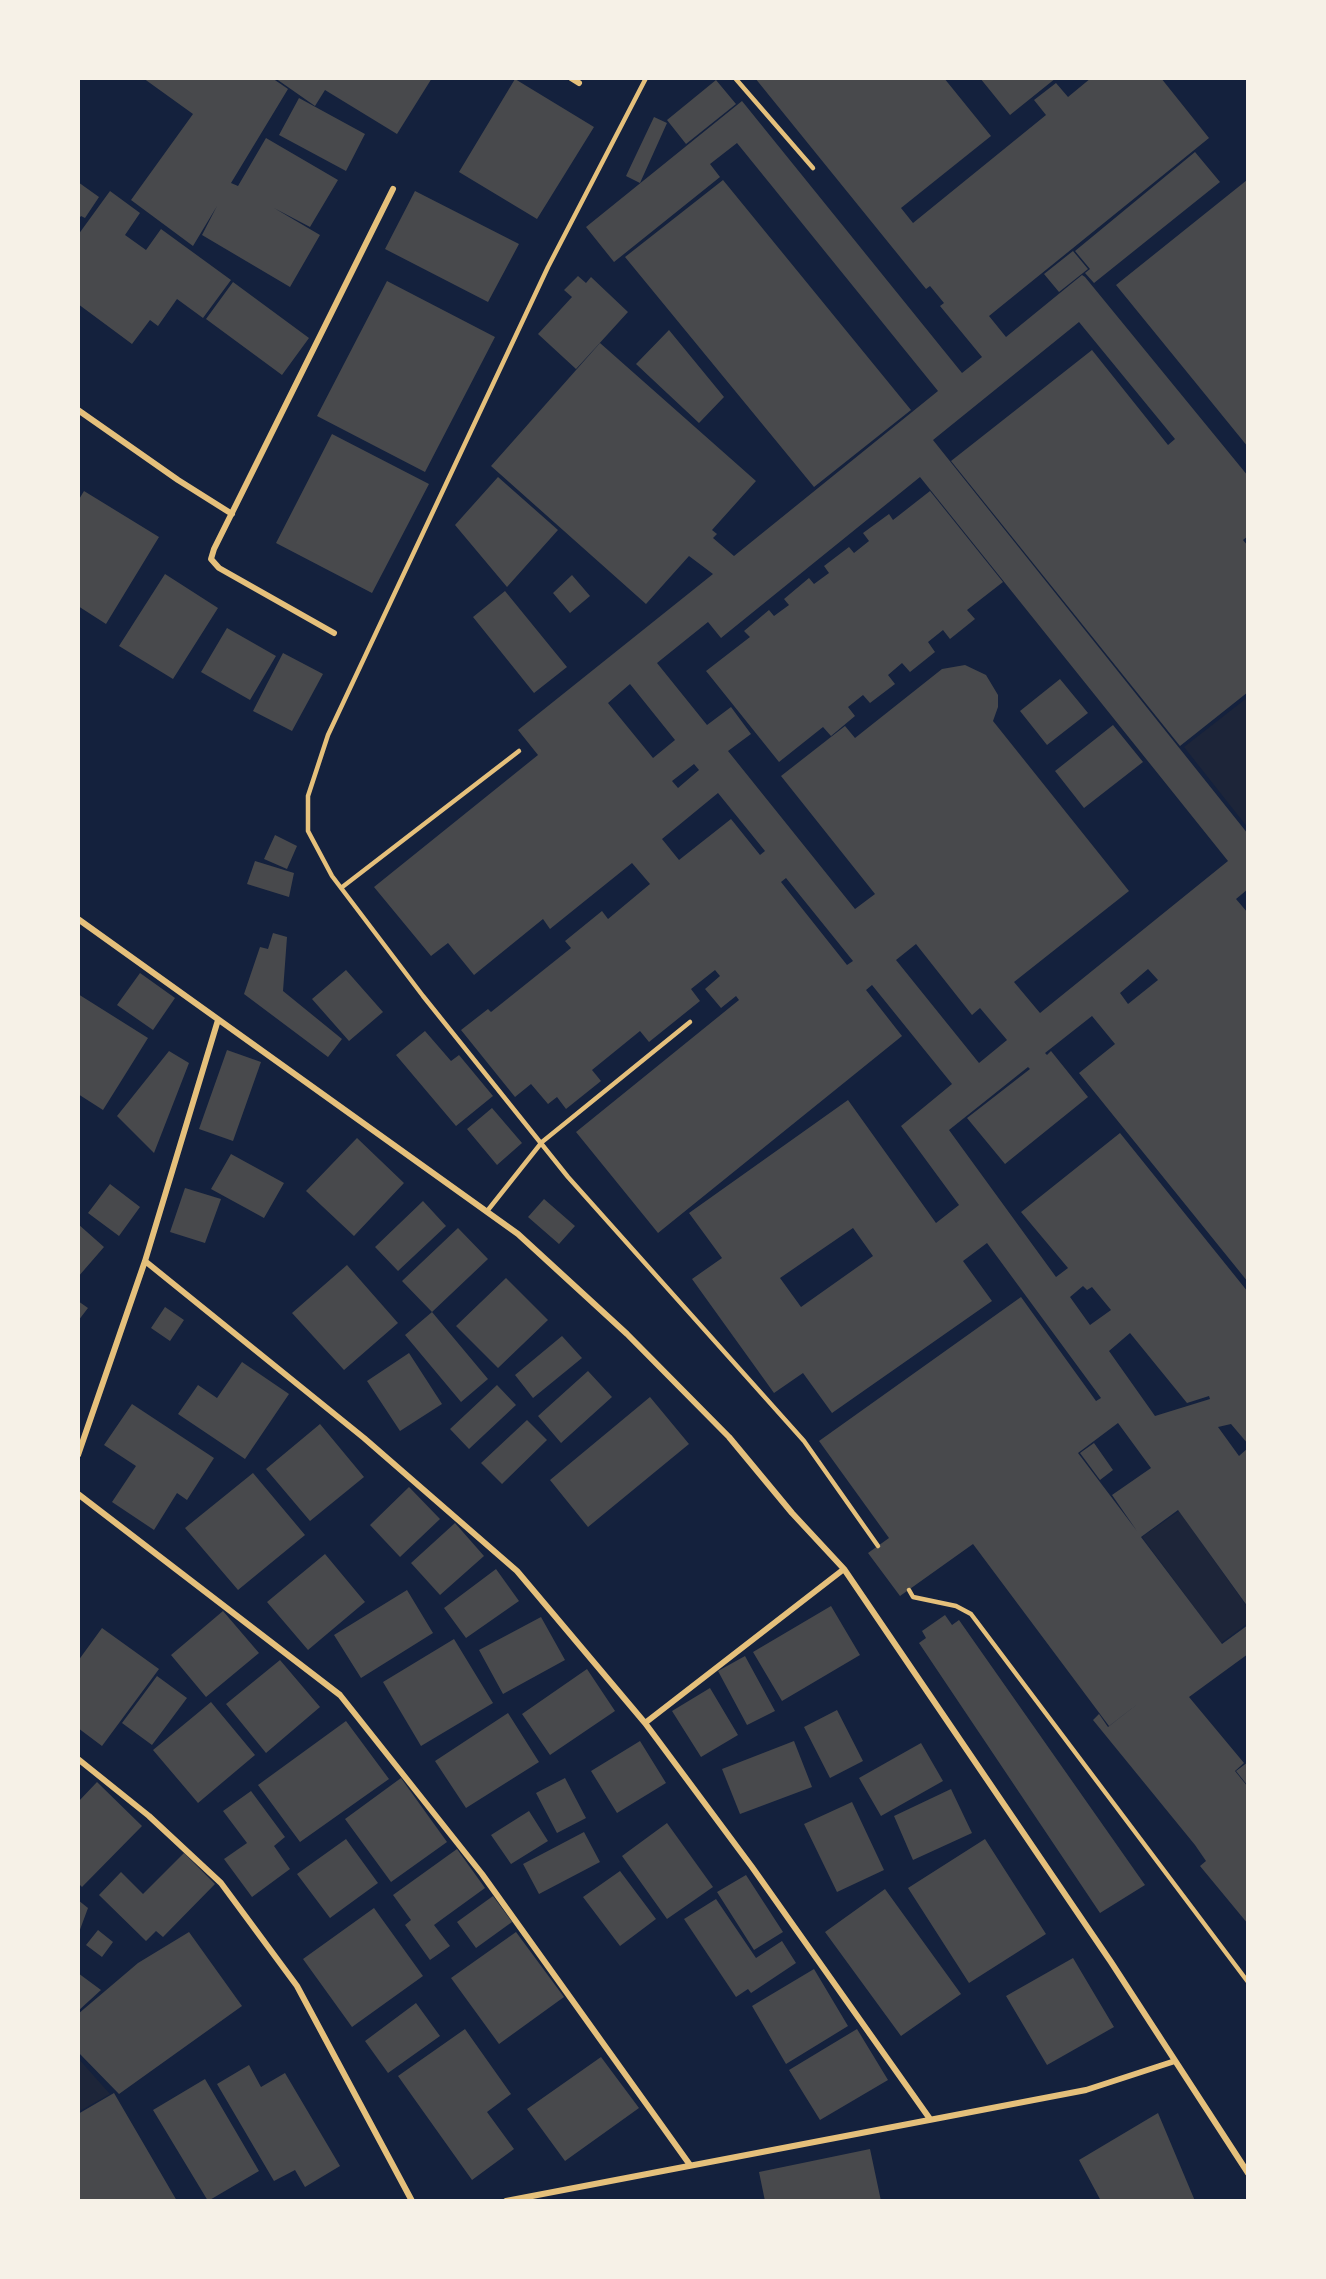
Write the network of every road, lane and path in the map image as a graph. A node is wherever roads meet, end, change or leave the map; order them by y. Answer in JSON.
{"nodes":[{"id":1,"x":571,"y":78,"type":"edge"},
{"id":2,"x":645,"y":78,"type":"edge"},
{"id":3,"x":735,"y":78,"type":"edge"},
{"id":4,"x":579,"y":83,"type":"dead end"},
{"id":5,"x":813,"y":168,"type":"dead end"},
{"id":6,"x":393,"y":189,"type":"dead end"},
{"id":7,"x":78,"y":410,"type":"edge"},
{"id":8,"x":232,"y":514,"type":"junction"},
{"id":9,"x":334,"y":633,"type":"dead end"},
{"id":10,"x":519,"y":751,"type":"dead end"},
{"id":11,"x":341,"y":888,"type":"junction"},
{"id":12,"x":78,"y":919,"type":"edge"},
{"id":13,"x":218,"y":1020,"type":"junction"},
{"id":14,"x":690,"y":1022,"type":"dead end"},
{"id":15,"x":542,"y":1142,"type":"junction"},
{"id":16,"x":488,"y":1210,"type":"junction"},
{"id":17,"x":145,"y":1261,"type":"junction"},
{"id":18,"x":78,"y":1455,"type":"edge"},
{"id":19,"x":78,"y":1494,"type":"edge"},
{"id":20,"x":878,"y":1546,"type":"dead end"},
{"id":21,"x":844,"y":1569,"type":"junction"},
{"id":22,"x":909,"y":1590,"type":"dead end"},
{"id":23,"x":645,"y":1723,"type":"junction"},
{"id":24,"x":78,"y":1759,"type":"edge"},
{"id":25,"x":1248,"y":1982,"type":"edge"},
{"id":26,"x":1175,"y":2061,"type":"junction"},
{"id":27,"x":930,"y":2120,"type":"junction"},
{"id":28,"x":690,"y":2164,"type":"junction"},
{"id":29,"x":1248,"y":2173,"type":"edge"},
{"id":30,"x":412,"y":2201,"type":"edge"},
{"id":31,"x":506,"y":2201,"type":"edge"}],
"edges":[{"from":1,"to":4,"type":"street"},
{"from":2,"to":11,"type":"lane"},
{"from":3,"to":5,"type":"lane"},
{"from":6,"to":8,"type":"street"},
{"from":7,"to":8,"type":"street"},
{"from":8,"to":9,"type":"street"},
{"from":10,"to":11,"type":"lane"},
{"from":11,"to":15,"type":"lane"},
{"from":12,"to":13,"type":"street"},
{"from":13,"to":16,"type":"street"},
{"from":13,"to":17,"type":"street"},
{"from":14,"to":15,"type":"lane"},
{"from":15,"to":16,"type":"lane"},
{"from":15,"to":20,"type":"lane"},
{"from":16,"to":21,"type":"street"},
{"from":17,"to":18,"type":"street"},
{"from":17,"to":23,"type":"street"},
{"from":19,"to":28,"type":"street"},
{"from":21,"to":23,"type":"street"},
{"from":21,"to":26,"type":"street"},
{"from":22,"to":25,"type":"lane"},
{"from":23,"to":27,"type":"street"},
{"from":24,"to":30,"type":"street"},
{"from":26,"to":27,"type":"street"},
{"from":26,"to":29,"type":"street"},
{"from":27,"to":28,"type":"street"},
{"from":28,"to":31,"type":"street"}]}
